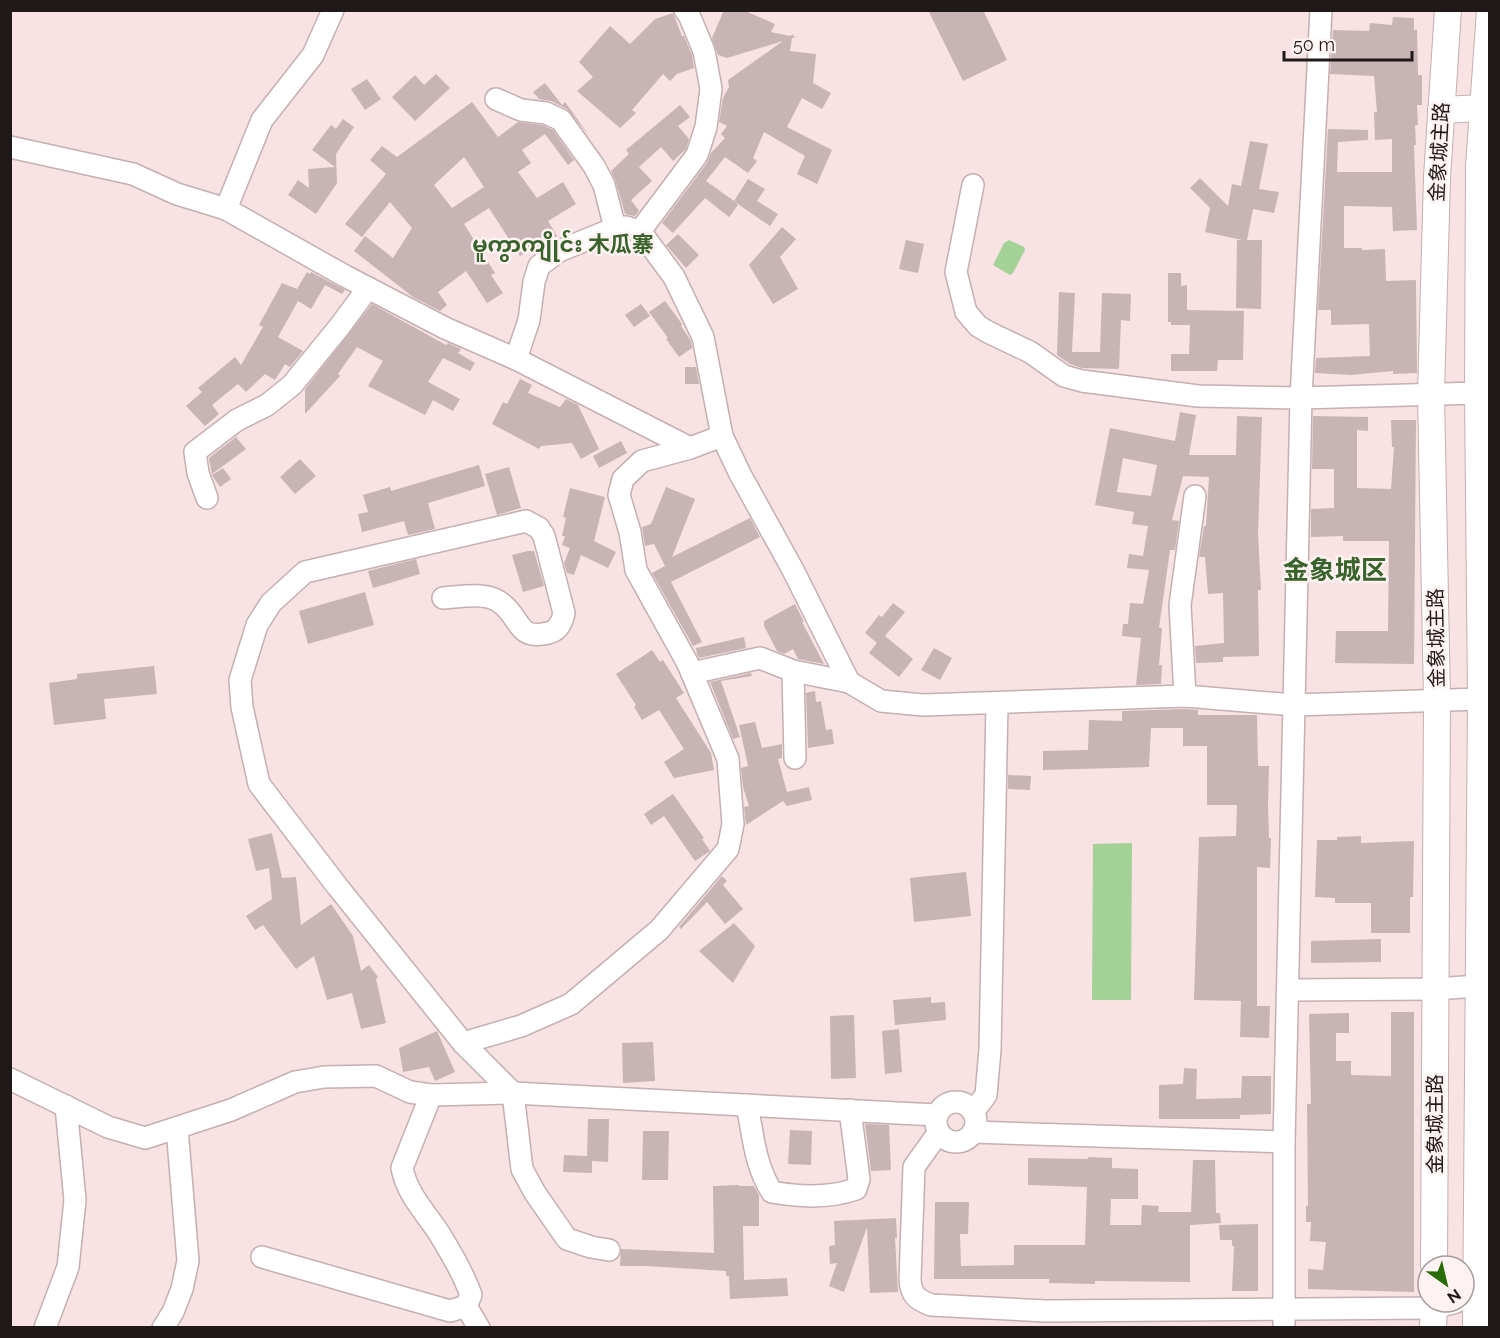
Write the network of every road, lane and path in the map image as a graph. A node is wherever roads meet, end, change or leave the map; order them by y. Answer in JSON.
{"nodes":[{"id":1,"x":333,"y":10,"type":"edge"},
{"id":2,"x":685,"y":10,"type":"edge"},
{"id":3,"x":1448,"y":10,"type":"edge"},
{"id":4,"x":1320,"y":11,"type":"edge"},
{"id":5,"x":1490,"y":11,"type":"edge"},
{"id":6,"x":496,"y":99,"type":"dead end"},
{"id":7,"x":1483,"y":108,"type":"junction"},
{"id":8,"x":1441,"y":110,"type":"junction"},
{"id":9,"x":10,"y":147,"type":"edge"},
{"id":10,"x":974,"y":185,"type":"dead end"},
{"id":11,"x":226,"y":209,"type":"junction"},
{"id":12,"x":615,"y":228,"type":"junction"},
{"id":13,"x":640,"y":231,"type":"junction"},
{"id":14,"x":368,"y":288,"type":"junction"},
{"id":15,"x":516,"y":359,"type":"junction"},
{"id":16,"x":1484,"y":361,"type":"edge"},
{"id":17,"x":1478,"y":393,"type":"junction"},
{"id":18,"x":1431,"y":394,"type":"junction"},
{"id":19,"x":1300,"y":398,"type":"junction"},
{"id":20,"x":722,"y":435,"type":"junction"},
{"id":21,"x":690,"y":448,"type":"junction"},
{"id":22,"x":1195,"y":496,"type":"dead end"},
{"id":23,"x":207,"y":498,"type":"dead end"},
{"id":24,"x":443,"y":598,"type":"dead end"},
{"id":25,"x":793,"y":671,"type":"junction"},
{"id":26,"x":692,"y":673,"type":"junction"},
{"id":27,"x":849,"y":682,"type":"junction"},
{"id":28,"x":1185,"y":696,"type":"junction"},
{"id":29,"x":1481,"y":699,"type":"junction"},
{"id":30,"x":1437,"y":700,"type":"junction"},
{"id":31,"x":997,"y":704,"type":"junction"},
{"id":32,"x":1294,"y":705,"type":"junction"},
{"id":33,"x":795,"y":758,"type":"dead end"},
{"id":34,"x":1435,"y":989,"type":"junction"},
{"id":35,"x":1289,"y":990,"type":"junction"},
{"id":36,"x":1482,"y":1002,"type":"edge"},
{"id":37,"x":463,"y":1043,"type":"junction"},
{"id":38,"x":10,"y":1079,"type":"edge"},
{"id":39,"x":513,"y":1094,"type":"junction"},
{"id":40,"x":431,"y":1095,"type":"junction"},
{"id":41,"x":747,"y":1104,"type":"junction"},
{"id":42,"x":66,"y":1106,"type":"junction"},
{"id":43,"x":850,"y":1110,"type":"junction"},
{"id":44,"x":973,"y":1122,"type":"junction"},
{"id":45,"x":938,"y":1123,"type":"junction"},
{"id":46,"x":177,"y":1128,"type":"junction"},
{"id":47,"x":1284,"y":1142,"type":"junction"},
{"id":48,"x":609,"y":1250,"type":"dead end"},
{"id":49,"x":1434,"y":1254,"type":"edge"},
{"id":50,"x":1455,"y":1254,"type":"edge"},
{"id":51,"x":261,"y":1257,"type":"dead end"},
{"id":52,"x":466,"y":1306,"type":"junction"},
{"id":53,"x":1416,"y":1308,"type":"edge"},
{"id":54,"x":1459,"y":1314,"type":"edge"},
{"id":55,"x":1284,"y":1318,"type":"edge"},
{"id":56,"x":1117,"y":1319,"type":"edge"},
{"id":57,"x":45,"y":1328,"type":"edge"},
{"id":58,"x":163,"y":1328,"type":"edge"},
{"id":59,"x":479,"y":1328,"type":"edge"},
{"id":60,"x":1476,"y":1328,"type":"edge"}],
"edges":[{"from":1,"to":11,"type":"street"},
{"from":2,"to":13,"type":"street"},
{"from":3,"to":8,"type":"main road","name":"金象城主路"},
{"from":4,"to":19,"type":"street"},
{"from":5,"to":7,"type":"main road","name":"金象城主路"},
{"from":6,"to":12,"type":"street"},
{"from":7,"to":8,"type":"main road"},
{"from":7,"to":16,"type":"main road","name":"金象城主路"},
{"from":8,"to":18,"type":"main road","name":"金象城主路"},
{"from":9,"to":11,"type":"street"},
{"from":10,"to":19,"type":"street"},
{"from":11,"to":14,"type":"street"},
{"from":12,"to":13,"type":"street"},
{"from":12,"to":15,"type":"street"},
{"from":13,"to":20,"type":"street"},
{"from":14,"to":15,"type":"street"},
{"from":14,"to":23,"type":"street"},
{"from":15,"to":21,"type":"street"},
{"from":16,"to":17,"type":"main road","name":"金象城主路"},
{"from":17,"to":18,"type":"street"},
{"from":17,"to":29,"type":"main road","name":"金象城主路"},
{"from":18,"to":19,"type":"street"},
{"from":18,"to":30,"type":"main road","name":"金象城主路"},
{"from":19,"to":32,"type":"street"},
{"from":20,"to":21,"type":"street"},
{"from":20,"to":27,"type":"street"},
{"from":21,"to":26,"type":"street"},
{"from":22,"to":28,"type":"street"},
{"from":24,"to":37,"type":"street"},
{"from":25,"to":26,"type":"street"},
{"from":25,"to":27,"type":"street"},
{"from":25,"to":33,"type":"street"},
{"from":26,"to":37,"type":"street"},
{"from":27,"to":31,"type":"street"},
{"from":28,"to":31,"type":"street"},
{"from":28,"to":32,"type":"street"},
{"from":29,"to":30,"type":"street"},
{"from":29,"to":36,"type":"main road","name":"金象城主路"},
{"from":30,"to":32,"type":"street"},
{"from":30,"to":34,"type":"main road","name":"金象城主路"},
{"from":31,"to":44,"type":"street"},
{"from":32,"to":35,"type":"street"},
{"from":34,"to":35,"type":"street"},
{"from":34,"to":36,"type":"street"},
{"from":34,"to":49,"type":"main road","name":"金象城主路"},
{"from":35,"to":47,"type":"street"},
{"from":36,"to":50,"type":"main road","name":"金象城主路"},
{"from":37,"to":39,"type":"street"},
{"from":38,"to":42,"type":"street"},
{"from":39,"to":40,"type":"street"},
{"from":39,"to":41,"type":"street"},
{"from":39,"to":48,"type":"street"},
{"from":40,"to":46,"type":"street"},
{"from":40,"to":52,"type":"street"},
{"from":41,"to":43,"type":"street"},
{"from":41,"to":43,"type":"street"},
{"from":42,"to":46,"type":"street"},
{"from":42,"to":57,"type":"street"},
{"from":43,"to":45,"type":"street"},
{"from":44,"to":45,"type":"street"},
{"from":44,"to":45,"type":"street"},
{"from":44,"to":47,"type":"street"},
{"from":45,"to":56,"type":"street"},
{"from":46,"to":58,"type":"street"},
{"from":47,"to":55,"type":"street"},
{"from":51,"to":52,"type":"street"},
{"from":52,"to":59,"type":"street"},
{"from":53,"to":55,"type":"street"},
{"from":54,"to":60,"type":"main road","name":"金象城主路"},
{"from":55,"to":56,"type":"street"}]}
